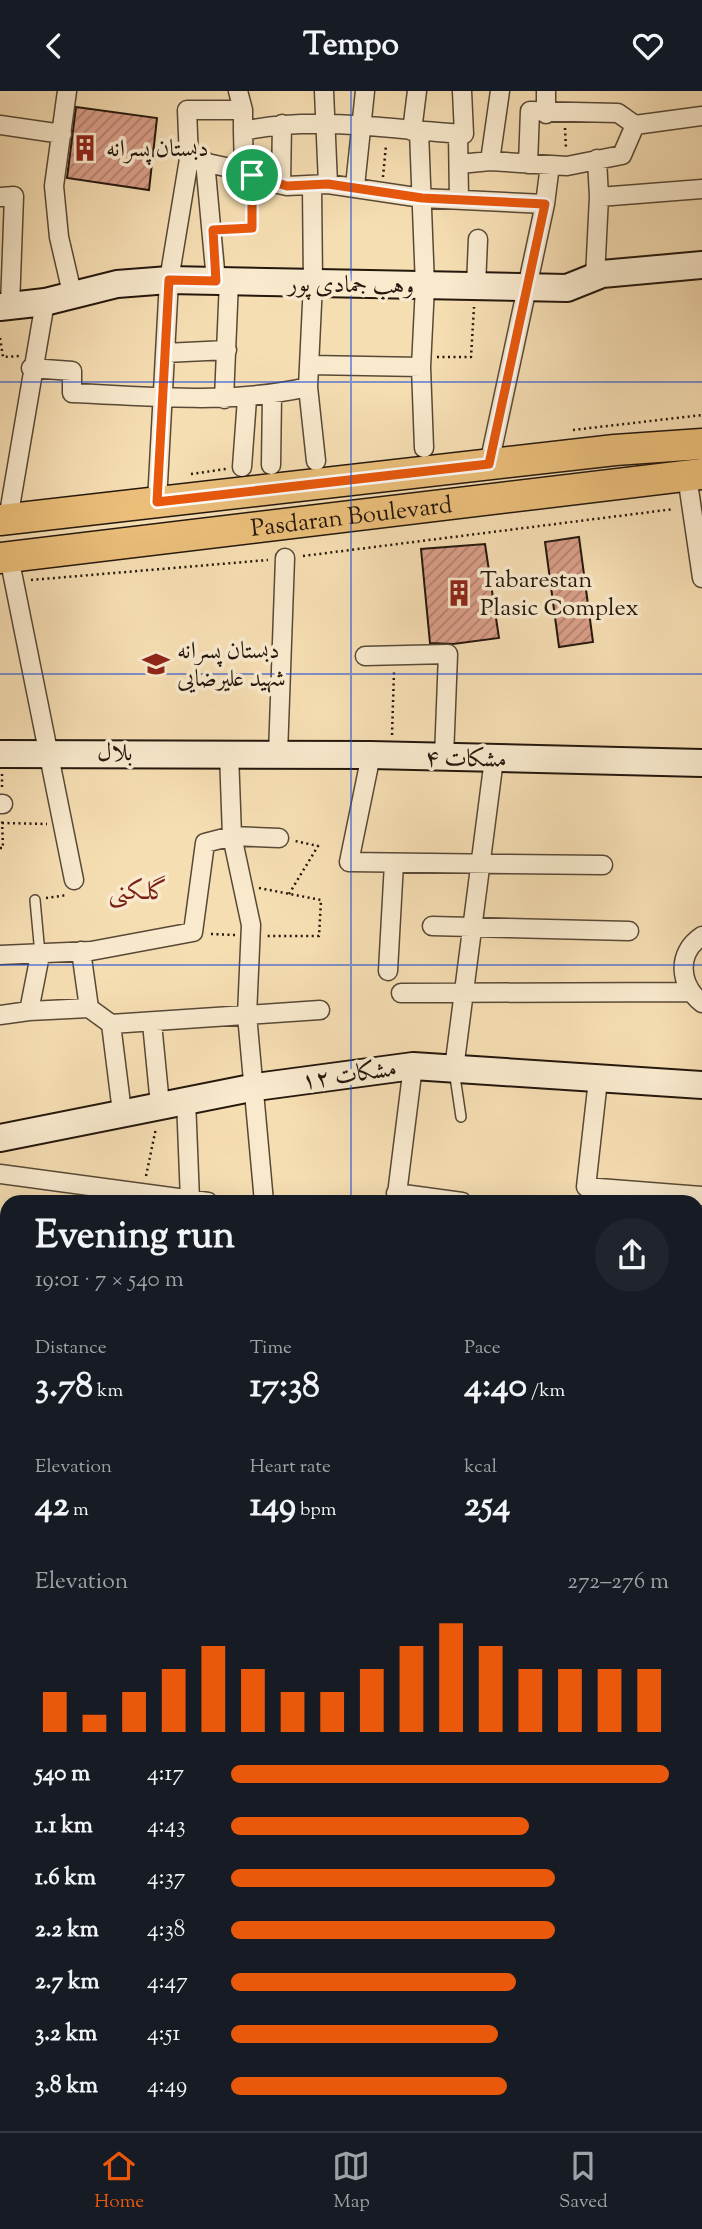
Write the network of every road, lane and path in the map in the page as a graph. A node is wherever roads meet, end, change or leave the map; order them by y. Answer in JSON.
{"nodes":[{"id":1,"x":66,"y":91,"type":"edge"},
{"id":2,"x":238,"y":91,"type":"edge"},
{"id":3,"x":324,"y":91,"type":"edge"},
{"id":4,"x":365,"y":91,"type":"edge"},
{"id":5,"x":417,"y":91,"type":"edge"},
{"id":6,"x":462,"y":91,"type":"edge"},
{"id":7,"x":500,"y":91,"type":"edge"},
{"id":8,"x":546,"y":91,"type":"edge"},
{"id":9,"x":243,"y":110,"type":"junction"},
{"id":10,"x":555,"y":113,"type":"junction"},
{"id":11,"x":702,"y":116,"type":"edge"},
{"id":12,"x":326,"y":123,"type":"junction"},
{"id":13,"x":282,"y":124,"type":"junction"},
{"id":14,"x":0,"y":125,"type":"edge"},
{"id":15,"x":361,"y":125,"type":"junction"},
{"id":16,"x":635,"y":125,"type":"junction"},
{"id":17,"x":387,"y":128,"type":"junction"},
{"id":18,"x":243,"y":131,"type":"junction"},
{"id":19,"x":415,"y":131,"type":"junction"},
{"id":20,"x":458,"y":133,"type":"junction"},
{"id":21,"x":62,"y":134,"type":"junction"},
{"id":22,"x":597,"y":159,"type":"junction"},
{"id":23,"x":197,"y":160,"type":"junction"},
{"id":24,"x":490,"y":161,"type":"junction"},
{"id":25,"x":460,"y":164,"type":"junction"},
{"id":26,"x":528,"y":164,"type":"junction"},
{"id":27,"x":559,"y":166,"type":"junction"},
{"id":28,"x":248,"y":173,"type":"junction"},
{"id":29,"x":281,"y":184,"type":"junction"},
{"id":30,"x":320,"y":185,"type":"junction"},
{"id":31,"x":355,"y":186,"type":"junction"},
{"id":32,"x":702,"y":188,"type":"edge"},
{"id":33,"x":382,"y":191,"type":"junction"},
{"id":34,"x":0,"y":197,"type":"edge"},
{"id":35,"x":599,"y":197,"type":"junction"},
{"id":36,"x":422,"y":198,"type":"junction"},
{"id":37,"x":459,"y":200,"type":"junction"},
{"id":38,"x":545,"y":204,"type":"junction"},
{"id":39,"x":213,"y":230,"type":"junction"},
{"id":40,"x":478,"y":239,"type":"dead end"},
{"id":41,"x":702,"y":265,"type":"edge"},
{"id":42,"x":595,"y":277,"type":"junction"},
{"id":43,"x":169,"y":280,"type":"junction"},
{"id":44,"x":222,"y":281,"type":"junction"},
{"id":45,"x":313,"y":283,"type":"junction"},
{"id":46,"x":425,"y":286,"type":"junction"},
{"id":47,"x":476,"y":286,"type":"junction"},
{"id":48,"x":525,"y":287,"type":"junction"},
{"id":49,"x":72,"y":293,"type":"junction"},
{"id":50,"x":45,"y":302,"type":"junction"},
{"id":51,"x":5,"y":307,"type":"edge"},
{"id":52,"x":0,"y":338,"type":"edge"},
{"id":53,"x":227,"y":350,"type":"junction"},
{"id":54,"x":165,"y":353,"type":"junction"},
{"id":55,"x":33,"y":361,"type":"junction"},
{"id":56,"x":421,"y":361,"type":"junction"},
{"id":57,"x":310,"y":365,"type":"junction"},
{"id":58,"x":308,"y":387,"type":"junction"},
{"id":59,"x":272,"y":395,"type":"junction"},
{"id":60,"x":163,"y":397,"type":"junction"},
{"id":61,"x":225,"y":399,"type":"junction"},
{"id":62,"x":247,"y":399,"type":"junction"},
{"id":63,"x":702,"y":444,"type":"edge"},
{"id":64,"x":424,"y":448,"type":"dead end"},
{"id":65,"x":316,"y":461,"type":"dead end"},
{"id":66,"x":489,"y":464,"type":"junction"},
{"id":67,"x":271,"y":465,"type":"dead end"},
{"id":68,"x":242,"y":467,"type":"dead end"},
{"id":69,"x":694,"y":475,"type":"edge"},
{"id":70,"x":157,"y":502,"type":"junction"},
{"id":71,"x":692,"y":507,"type":"junction"},
{"id":72,"x":4,"y":520,"type":"edge"},
{"id":73,"x":285,"y":558,"type":"junction"},
{"id":74,"x":7,"y":566,"type":"edge"},
{"id":75,"x":701,"y":568,"type":"edge"},
{"id":76,"x":394,"y":655,"type":"junction"},
{"id":77,"x":365,"y":656,"type":"dead end"},
{"id":78,"x":47,"y":751,"type":"junction"},
{"id":79,"x":0,"y":754,"type":"edge"},
{"id":80,"x":229,"y":754,"type":"junction"},
{"id":81,"x":278,"y":754,"type":"junction"},
{"id":82,"x":381,"y":756,"type":"junction"},
{"id":83,"x":444,"y":757,"type":"junction"},
{"id":84,"x":494,"y":759,"type":"junction"},
{"id":85,"x":702,"y":763,"type":"edge"},
{"id":86,"x":2,"y":823,"type":"edge"},
{"id":87,"x":62,"y":824,"type":"junction"},
{"id":88,"x":232,"y":836,"type":"junction"},
{"id":89,"x":279,"y":838,"type":"joint"},
{"id":90,"x":394,"y":863,"type":"junction"},
{"id":91,"x":481,"y":863,"type":"junction"},
{"id":92,"x":603,"y":865,"type":"dead end"},
{"id":93,"x":74,"y":880,"type":"joint"},
{"id":94,"x":242,"y":884,"type":"junction"},
{"id":95,"x":289,"y":894,"type":"junction"},
{"id":96,"x":35,"y":900,"type":"joint"},
{"id":97,"x":432,"y":926,"type":"dead end"},
{"id":98,"x":474,"y":927,"type":"junction"},
{"id":99,"x":629,"y":931,"type":"dead end"},
{"id":100,"x":193,"y":932,"type":"junction"},
{"id":101,"x":251,"y":936,"type":"junction"},
{"id":102,"x":702,"y":936,"type":"edge"},
{"id":103,"x":81,"y":951,"type":"junction"},
{"id":104,"x":0,"y":954,"type":"edge"},
{"id":105,"x":40,"y":955,"type":"junction"},
{"id":106,"x":388,"y":971,"type":"dead end"},
{"id":107,"x":401,"y":993,"type":"dead end"},
{"id":108,"x":466,"y":993,"type":"junction"},
{"id":109,"x":696,"y":997,"type":"edge"},
{"id":110,"x":89,"y":1008,"type":"junction"},
{"id":111,"x":320,"y":1010,"type":"dead end"},
{"id":112,"x":29,"y":1011,"type":"junction"},
{"id":113,"x":0,"y":1015,"type":"edge"},
{"id":114,"x":247,"y":1016,"type":"junction"},
{"id":115,"x":152,"y":1023,"type":"junction"},
{"id":116,"x":111,"y":1024,"type":"junction"},
{"id":117,"x":413,"y":1066,"type":"junction"},
{"id":118,"x":454,"y":1069,"type":"junction"},
{"id":119,"x":598,"y":1080,"type":"junction"},
{"id":120,"x":702,"y":1085,"type":"edge"},
{"id":121,"x":256,"y":1087,"type":"junction"},
{"id":122,"x":173,"y":1102,"type":"junction"},
{"id":123,"x":122,"y":1112,"type":"junction"},
{"id":124,"x":461,"y":1117,"type":"dead end"},
{"id":125,"x":0,"y":1138,"type":"edge"},
{"id":126,"x":0,"y":1174,"type":"edge"},
{"id":127,"x":143,"y":1193,"type":"junction"},
{"id":128,"x":157,"y":1195,"type":"edge"},
{"id":129,"x":197,"y":1195,"type":"edge"},
{"id":130,"x":264,"y":1195,"type":"edge"},
{"id":131,"x":396,"y":1195,"type":"edge"},
{"id":132,"x":689,"y":1195,"type":"edge"}],
"edges":[{"from":1,"to":21,"type":"street"},
{"from":2,"to":9,"type":"street"},
{"from":3,"to":12,"type":"street"},
{"from":4,"to":15,"type":"street"},
{"from":5,"to":19,"type":"street"},
{"from":6,"to":20,"type":"street"},
{"from":7,"to":24,"type":"street"},
{"from":8,"to":10,"type":"street"},
{"from":9,"to":18,"type":"street"},
{"from":9,"to":23,"type":"street"},
{"from":10,"to":16,"type":"street"},
{"from":10,"to":26,"type":"street"},
{"from":10,"to":27,"type":"path"},
{"from":11,"to":16,"type":"street"},
{"from":12,"to":13,"type":"street"},
{"from":12,"to":15,"type":"street"},
{"from":12,"to":30,"type":"street"},
{"from":13,"to":18,"type":"street"},
{"from":13,"to":29,"type":"street"},
{"from":14,"to":21,"type":"street"},
{"from":15,"to":17,"type":"street"},
{"from":15,"to":31,"type":"street"},
{"from":16,"to":22,"type":"street"},
{"from":17,"to":19,"type":"street"},
{"from":17,"to":33,"type":"path"},
{"from":18,"to":28,"type":"street"},
{"from":19,"to":20,"type":"street"},
{"from":19,"to":36,"type":"street"},
{"from":20,"to":25,"type":"street"},
{"from":21,"to":49,"type":"street"},
{"from":22,"to":27,"type":"street"},
{"from":22,"to":35,"type":"street"},
{"from":23,"to":28,"type":"street"},
{"from":23,"to":39,"type":"street"},
{"from":23,"to":43,"type":"street"},
{"from":24,"to":25,"type":"street"},
{"from":24,"to":26,"type":"street"},
{"from":25,"to":37,"type":"street"},
{"from":26,"to":27,"type":"street"},
{"from":27,"to":38,"type":"street"},
{"from":28,"to":29,"type":"street"},
{"from":28,"to":39,"type":"path"},
{"from":29,"to":30,"type":"street"},
{"from":30,"to":31,"type":"street"},
{"from":30,"to":45,"type":"street"},
{"from":31,"to":33,"type":"street"},
{"from":32,"to":35,"type":"street"},
{"from":33,"to":36,"type":"street"},
{"from":34,"to":51,"type":"street"},
{"from":35,"to":42,"type":"street"},
{"from":36,"to":37,"type":"street"},
{"from":36,"to":46,"type":"street"},
{"from":37,"to":38,"type":"street"},
{"from":38,"to":48,"type":"street"},
{"from":39,"to":44,"type":"street"},
{"from":40,"to":47,"type":"street"},
{"from":41,"to":42,"type":"street","name":"وهب جمادی پور"},
{"from":42,"to":48,"type":"street","name":"وهب جمادی پور"},
{"from":43,"to":44,"type":"street","name":"وهب جمادی پور"},
{"from":43,"to":49,"type":"street","name":"وهب جمادی پور"},
{"from":43,"to":54,"type":"street"},
{"from":44,"to":45,"type":"street","name":"وهب جمادی پور"},
{"from":44,"to":53,"type":"street"},
{"from":45,"to":46,"type":"street","name":"وهب جمادی پور"},
{"from":45,"to":57,"type":"street"},
{"from":46,"to":47,"type":"street","name":"وهب جمادی پور"},
{"from":46,"to":56,"type":"street"},
{"from":47,"to":48,"type":"street","name":"وهب جمادی پور"},
{"from":47,"to":56,"type":"path"},
{"from":48,"to":66,"type":"street"},
{"from":49,"to":50,"type":"street","name":"وهب جمادی پور"},
{"from":50,"to":51,"type":"street","name":"وهب جمادی پور"},
{"from":50,"to":55,"type":"street"},
{"from":52,"to":55,"type":"path"},
{"from":53,"to":54,"type":"street"},
{"from":53,"to":61,"type":"street"},
{"from":54,"to":60,"type":"street"},
{"from":55,"to":60,"type":"street"},
{"from":55,"to":72,"type":"street"},
{"from":56,"to":57,"type":"street"},
{"from":56,"to":64,"type":"street"},
{"from":57,"to":58,"type":"street"},
{"from":58,"to":59,"type":"street"},
{"from":58,"to":65,"type":"street"},
{"from":59,"to":62,"type":"street"},
{"from":59,"to":67,"type":"street"},
{"from":60,"to":61,"type":"street"},
{"from":60,"to":70,"type":"street"},
{"from":61,"to":62,"type":"street"},
{"from":62,"to":68,"type":"street"},
{"from":63,"to":66,"type":"main road","name":"Pasdaran Boulevard"},
{"from":66,"to":70,"type":"main road","name":"Pasdaran Boulevard"},
{"from":69,"to":71,"type":"street"},
{"from":69,"to":74,"type":"main road","name":"Pasdaran Boulevard"},
{"from":70,"to":72,"type":"main road","name":"Pasdaran Boulevard"},
{"from":71,"to":73,"type":"path"},
{"from":71,"to":75,"type":"street"},
{"from":73,"to":74,"type":"path"},
{"from":73,"to":81,"type":"street"},
{"from":74,"to":78,"type":"street"},
{"from":76,"to":77,"type":"street"},
{"from":76,"to":82,"type":"path"},
{"from":76,"to":83,"type":"street"},
{"from":78,"to":79,"type":"street","name":"بلال"},
{"from":78,"to":80,"type":"street","name":"بلال"},
{"from":78,"to":87,"type":"street"},
{"from":80,"to":81,"type":"street","name":"مشکات ۴"},
{"from":80,"to":88,"type":"street"},
{"from":81,"to":82,"type":"street","name":"مشکات ۴"},
{"from":82,"to":83,"type":"street","name":"مشکات ۴"},
{"from":82,"to":90,"type":"street"},
{"from":83,"to":84,"type":"street","name":"مشکات ۴"},
{"from":84,"to":85,"type":"street","name":"مشکات ۴"},
{"from":84,"to":91,"type":"street"},
{"from":86,"to":87,"type":"path"},
{"from":87,"to":93,"type":"street"},
{"from":88,"to":89,"type":"street"},
{"from":88,"to":94,"type":"street"},
{"from":88,"to":100,"type":"street"},
{"from":89,"to":95,"type":"path"},
{"from":90,"to":91,"type":"street"},
{"from":90,"to":106,"type":"street"},
{"from":91,"to":92,"type":"street"},
{"from":91,"to":98,"type":"street"},
{"from":93,"to":96,"type":"path"},
{"from":94,"to":95,"type":"path"},
{"from":94,"to":101,"type":"street"},
{"from":95,"to":101,"type":"path"},
{"from":96,"to":105,"type":"lane"},
{"from":97,"to":98,"type":"street"},
{"from":98,"to":99,"type":"street"},
{"from":98,"to":108,"type":"street"},
{"from":100,"to":101,"type":"path"},
{"from":100,"to":103,"type":"street"},
{"from":101,"to":114,"type":"street"},
{"from":102,"to":109,"type":"street"},
{"from":103,"to":105,"type":"street"},
{"from":103,"to":110,"type":"street"},
{"from":104,"to":105,"type":"street"},
{"from":105,"to":112,"type":"street"},
{"from":107,"to":108,"type":"street"},
{"from":108,"to":109,"type":"street"},
{"from":108,"to":118,"type":"street"},
{"from":110,"to":112,"type":"street"},
{"from":110,"to":116,"type":"street"},
{"from":111,"to":114,"type":"street"},
{"from":112,"to":113,"type":"street"},
{"from":114,"to":115,"type":"street"},
{"from":114,"to":121,"type":"street"},
{"from":115,"to":116,"type":"street"},
{"from":115,"to":122,"type":"street"},
{"from":116,"to":123,"type":"street"},
{"from":117,"to":118,"type":"street","name":"مشکات ۱۲"},
{"from":117,"to":121,"type":"street","name":"مشکات ۱۲"},
{"from":117,"to":131,"type":"street"},
{"from":118,"to":119,"type":"street","name":"مشکات ۱۲"},
{"from":118,"to":124,"type":"lane"},
{"from":119,"to":120,"type":"street","name":"مشکات ۱۲"},
{"from":119,"to":132,"type":"street"},
{"from":121,"to":122,"type":"street","name":"مشکات ۱۲"},
{"from":121,"to":130,"type":"street"},
{"from":122,"to":123,"type":"street","name":"مشکات ۱۲"},
{"from":122,"to":127,"type":"path"},
{"from":122,"to":129,"type":"street"},
{"from":123,"to":125,"type":"street","name":"مشکات ۱۲"},
{"from":126,"to":127,"type":"street"},
{"from":127,"to":128,"type":"street"}]}
